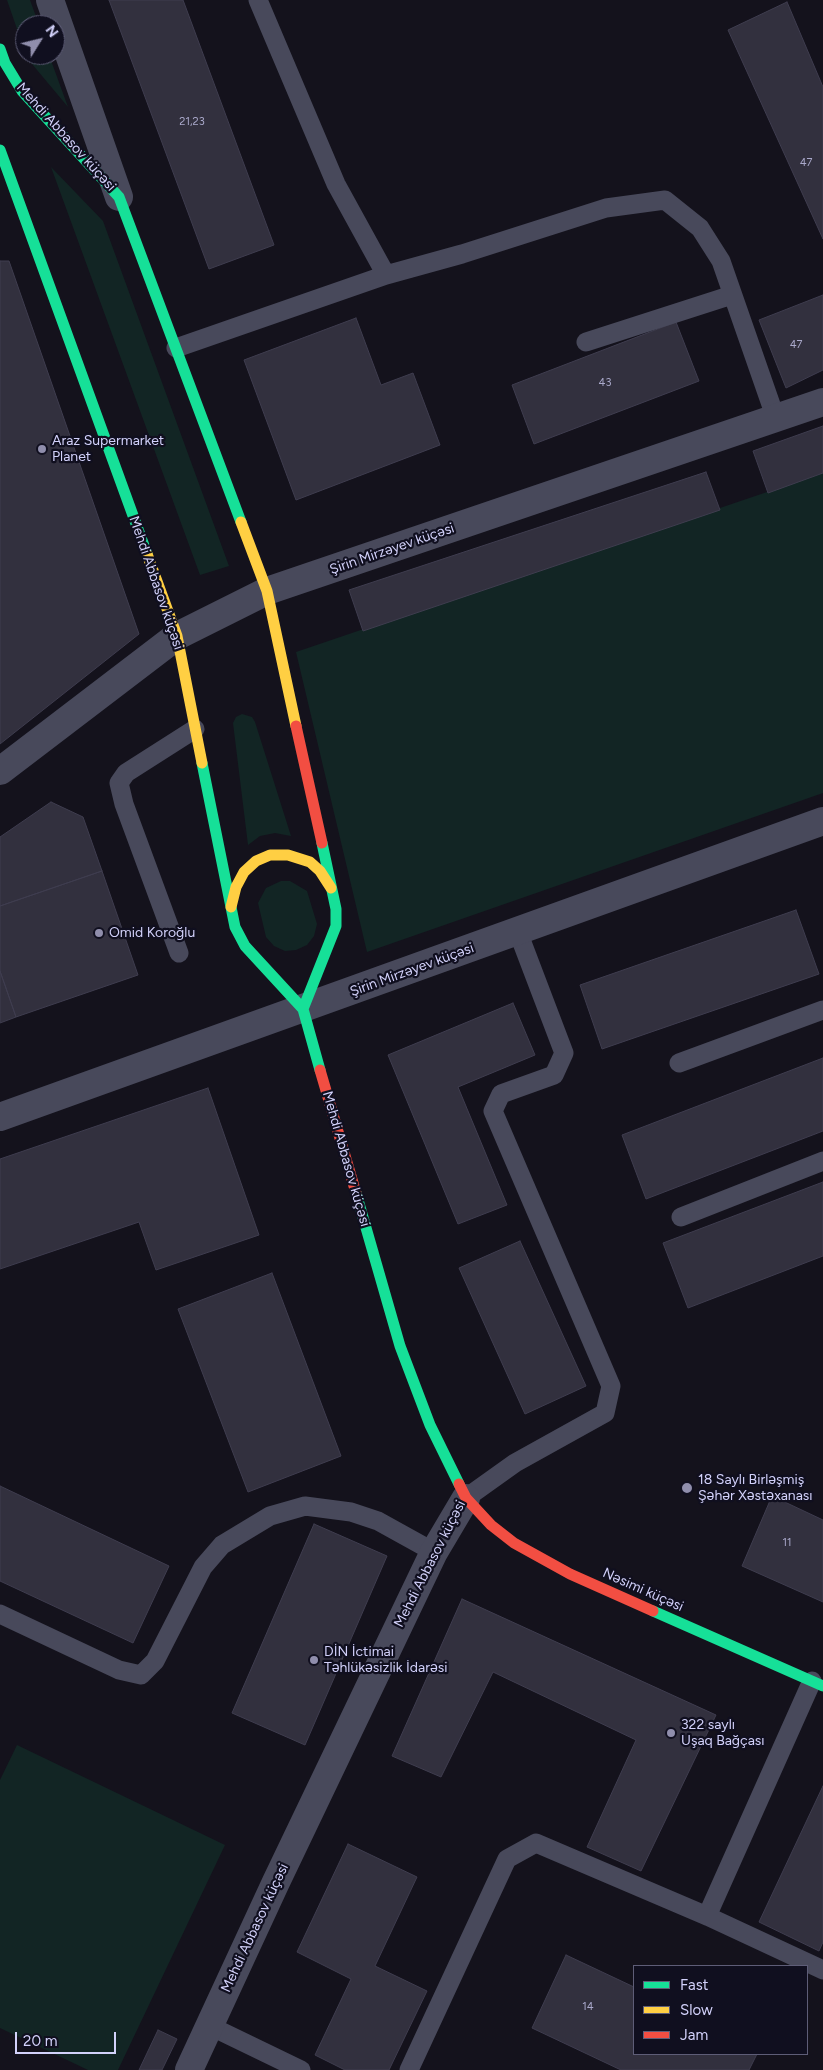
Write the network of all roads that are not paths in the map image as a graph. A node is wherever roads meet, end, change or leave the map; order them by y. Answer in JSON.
{"nodes":[{"id":1,"x":50,"y":0,"type":"edge"},
{"id":2,"x":258,"y":0,"type":"edge"},
{"id":3,"x":0,"y":49,"type":"edge"},
{"id":4,"x":0,"y":150,"type":"edge"},
{"id":5,"x":119,"y":197,"type":"junction"},
{"id":6,"x":386,"y":275,"type":"junction"},
{"id":7,"x":732,"y":295,"type":"junction"},
{"id":8,"x":586,"y":342,"type":"dead end"},
{"id":9,"x":176,"y":348,"type":"junction"},
{"id":10,"x":823,"y":402,"type":"edge"},
{"id":11,"x":776,"y":419,"type":"junction"},
{"id":12,"x":267,"y":592,"type":"junction"},
{"id":13,"x":177,"y":636,"type":"junction"},
{"id":14,"x":195,"y":729,"type":"junction"},
{"id":15,"x":0,"y":771,"type":"edge"},
{"id":16,"x":823,"y":821,"type":"edge"},
{"id":17,"x":332,"y":890,"type":"junction"},
{"id":18,"x":230,"y":908,"type":"junction"},
{"id":19,"x":518,"y":932,"type":"junction"},
{"id":20,"x":180,"y":953,"type":"dead end"},
{"id":21,"x":303,"y":1009,"type":"junction"},
{"id":22,"x":823,"y":1010,"type":"edge"},
{"id":23,"x":679,"y":1063,"type":"dead end"},
{"id":24,"x":0,"y":1116,"type":"edge"},
{"id":25,"x":823,"y":1161,"type":"edge"},
{"id":26,"x":681,"y":1217,"type":"dead end"},
{"id":27,"x":466,"y":1498,"type":"junction"},
{"id":28,"x":434,"y":1552,"type":"junction"},
{"id":29,"x":0,"y":1614,"type":"edge"},
{"id":30,"x":818,"y":1683,"type":"edge"},
{"id":31,"x":707,"y":1916,"type":"junction"},
{"id":32,"x":823,"y":1970,"type":"edge"},
{"id":33,"x":210,"y":2026,"type":"junction"},
{"id":34,"x":189,"y":2070,"type":"edge"},
{"id":35,"x":301,"y":2070,"type":"edge"},
{"id":36,"x":409,"y":2070,"type":"edge"}],
"edges":[{"from":1,"to":5,"type":"street","name":"Mehdi Abbasov küçəsi"},
{"from":2,"to":6,"type":"lane"},
{"from":3,"to":5,"type":"street","name":"Mehdi Abbasov küçəsi"},
{"from":4,"to":13,"type":"street","name":"Mehdi Abbasov küçəsi"},
{"from":5,"to":9,"type":"street","name":"Mehdi Abbasov küçəsi"},
{"from":6,"to":7,"type":"lane"},
{"from":6,"to":9,"type":"lane"},
{"from":7,"to":8,"type":"lane"},
{"from":7,"to":11,"type":"lane"},
{"from":9,"to":12,"type":"street","name":"Mehdi Abbasov küçəsi"},
{"from":10,"to":11,"type":"street","name":"Şirin Mirzəyev küçəsi"},
{"from":11,"to":12,"type":"street","name":"Şirin Mirzəyev küçəsi"},
{"from":12,"to":13,"type":"street","name":"Şirin Mirzəyev küçəsi"},
{"from":12,"to":17,"type":"street","name":"Mehdi Abbasov küçəsi"},
{"from":13,"to":14,"type":"street","name":"Mehdi Abbasov küçəsi"},
{"from":13,"to":15,"type":"street","name":"Şirin Mirzəyev küçəsi"},
{"from":14,"to":18,"type":"street","name":"Mehdi Abbasov küçəsi"},
{"from":14,"to":20,"type":"lane"},
{"from":16,"to":19,"type":"street","name":"Şirin Mirzəyev küçəsi"},
{"from":17,"to":18,"type":"street"},
{"from":17,"to":21,"type":"street","name":"Mehdi Abbasov küçəsi"},
{"from":18,"to":21,"type":"street","name":"Mehdi Abbasov küçəsi"},
{"from":19,"to":21,"type":"street","name":"Şirin Mirzəyev küçəsi"},
{"from":19,"to":27,"type":"lane"},
{"from":21,"to":24,"type":"street","name":"Şirin Mirzəyev küçəsi"},
{"from":21,"to":27,"type":"street","name":"Mehdi Abbasov küçəsi"},
{"from":22,"to":23,"type":"lane"},
{"from":25,"to":26,"type":"lane"},
{"from":27,"to":28,"type":"street","name":"Mehdi Abbasov küçəsi"},
{"from":27,"to":30,"type":"street","name":"Nəsimi küçəsi"},
{"from":28,"to":29,"type":"lane"},
{"from":28,"to":33,"type":"street","name":"Mehdi Abbasov küçəsi"},
{"from":30,"to":31,"type":"lane"},
{"from":31,"to":32,"type":"lane"},
{"from":31,"to":36,"type":"lane"},
{"from":33,"to":34,"type":"street","name":"Mehdi Abbasov küçəsi"},
{"from":33,"to":35,"type":"lane"}]}
